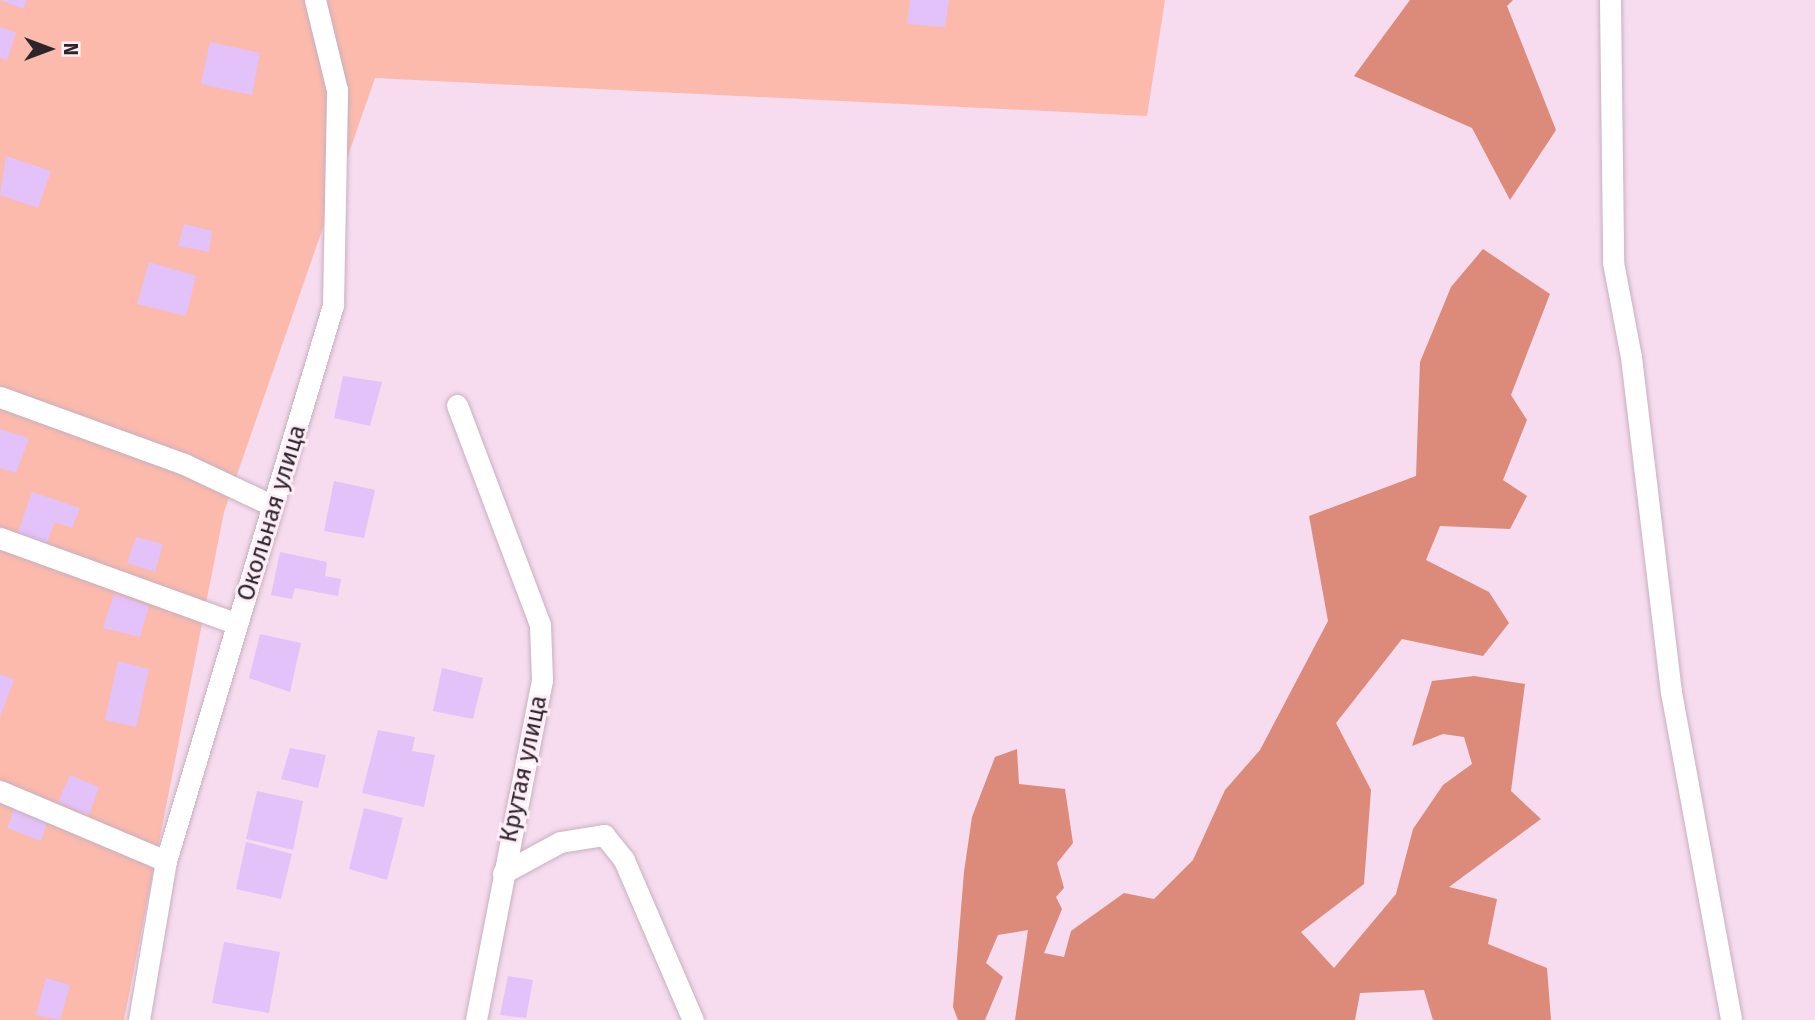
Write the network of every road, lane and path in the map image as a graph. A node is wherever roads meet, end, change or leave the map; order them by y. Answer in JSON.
{"nodes":[{"id":1,"x":315,"y":0,"type":"edge"},
{"id":2,"x":1610,"y":0,"type":"edge"},
{"id":3,"x":0,"y":397,"type":"edge"},
{"id":4,"x":457,"y":405,"type":"dead end"},
{"id":5,"x":271,"y":505,"type":"junction"},
{"id":6,"x":0,"y":538,"type":"edge"},
{"id":7,"x":237,"y":624,"type":"junction"},
{"id":8,"x":0,"y":792,"type":"edge"},
{"id":9,"x":166,"y":861,"type":"junction"},
{"id":10,"x":503,"y":873,"type":"junction"},
{"id":11,"x":139,"y":1020,"type":"edge"},
{"id":12,"x":477,"y":1020,"type":"edge"},
{"id":13,"x":693,"y":1020,"type":"edge"},
{"id":14,"x":1731,"y":1020,"type":"edge"}],
"edges":[{"from":1,"to":5,"type":"street","name":"Окольная улица"},
{"from":2,"to":14,"type":"street"},
{"from":3,"to":5,"type":"street"},
{"from":4,"to":10,"type":"street","name":"Крутая улица"},
{"from":5,"to":7,"type":"street","name":"Окольная улица"},
{"from":6,"to":7,"type":"street"},
{"from":7,"to":9,"type":"street","name":"Окольная улица"},
{"from":8,"to":9,"type":"street"},
{"from":9,"to":11,"type":"street","name":"Окольная улица"},
{"from":10,"to":12,"type":"street","name":"Крутая улица"},
{"from":10,"to":13,"type":"street"}]}
